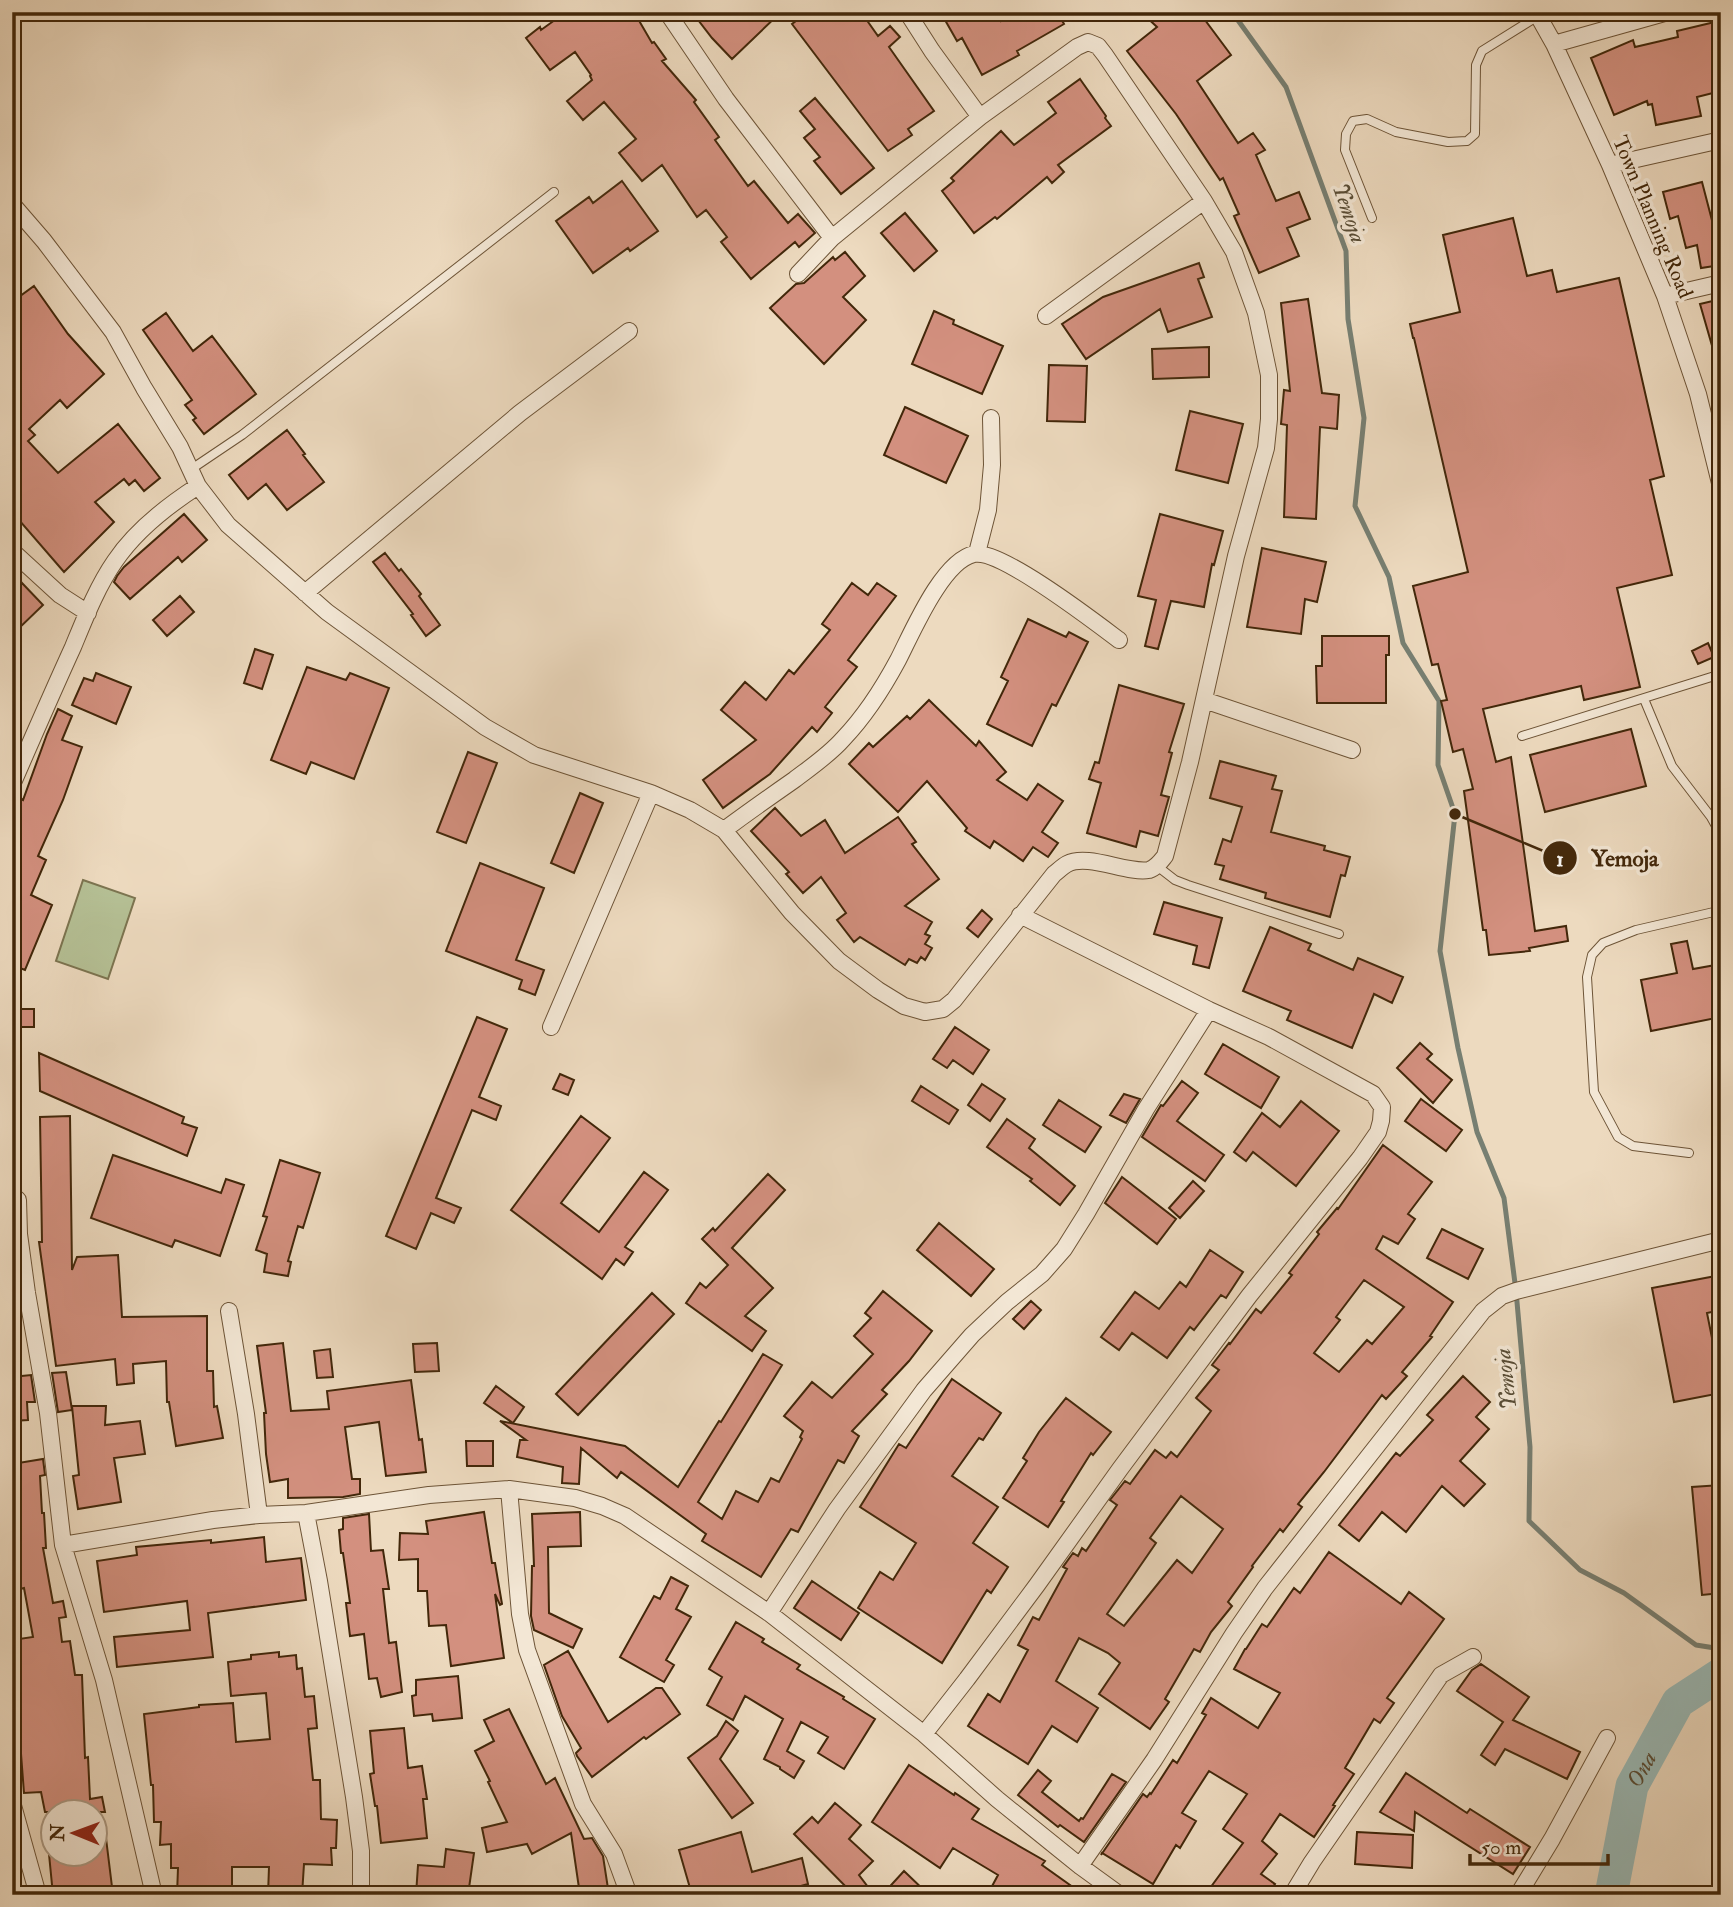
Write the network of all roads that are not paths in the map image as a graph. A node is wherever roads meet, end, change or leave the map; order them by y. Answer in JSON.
{"nodes":[{"id":1,"x":667,"y":12,"type":"edge"},
{"id":2,"x":907,"y":12,"type":"edge"},
{"id":3,"x":1668,"y":12,"type":"edge"},
{"id":4,"x":1537,"y":14,"type":"edge"},
{"id":5,"x":1554,"y":44,"type":"junction"},
{"id":6,"x":980,"y":117,"type":"junction"},
{"id":7,"x":1721,"y":140,"type":"edge"},
{"id":8,"x":1610,"y":165,"type":"junction"},
{"id":9,"x":554,"y":192,"type":"dead end"},
{"id":10,"x":1204,"y":201,"type":"junction"},
{"id":11,"x":12,"y":204,"type":"edge"},
{"id":12,"x":1372,"y":218,"type":"dead end"},
{"id":13,"x":832,"y":238,"type":"junction"},
{"id":14,"x":798,"y":274,"type":"dead end"},
{"id":15,"x":1721,"y":283,"type":"edge"},
{"id":16,"x":1665,"y":296,"type":"junction"},
{"id":17,"x":1046,"y":316,"type":"dead end"},
{"id":18,"x":629,"y":331,"type":"dead end"},
{"id":19,"x":991,"y":418,"type":"dead end"},
{"id":20,"x":1718,"y":464,"type":"edge"},
{"id":21,"x":190,"y":470,"type":"junction"},
{"id":22,"x":198,"y":486,"type":"junction"},
{"id":23,"x":1721,"y":487,"type":"edge"},
{"id":24,"x":12,"y":551,"type":"edge"},
{"id":25,"x":977,"y":553,"type":"junction"},
{"id":26,"x":305,"y":593,"type":"junction"},
{"id":27,"x":88,"y":612,"type":"junction"},
{"id":28,"x":1119,"y":640,"type":"dead end"},
{"id":29,"x":1721,"y":674,"type":"edge"},
{"id":30,"x":1644,"y":699,"type":"junction"},
{"id":31,"x":1204,"y":700,"type":"junction"},
{"id":32,"x":1522,"y":736,"type":"dead end"},
{"id":33,"x":1352,"y":750,"type":"dead end"},
{"id":34,"x":12,"y":785,"type":"edge"},
{"id":35,"x":651,"y":793,"type":"junction"},
{"id":36,"x":724,"y":830,"type":"junction"},
{"id":37,"x":1721,"y":835,"type":"edge"},
{"id":38,"x":1157,"y":866,"type":"junction"},
{"id":39,"x":1721,"y":908,"type":"edge"},
{"id":40,"x":1020,"y":915,"type":"junction"},
{"id":41,"x":1339,"y":934,"type":"dead end"},
{"id":42,"x":1209,"y":1010,"type":"junction"},
{"id":43,"x":551,"y":1027,"type":"dead end"},
{"id":44,"x":1689,"y":1153,"type":"dead end"},
{"id":45,"x":12,"y":1195,"type":"edge"},
{"id":46,"x":1721,"y":1240,"type":"edge"},
{"id":47,"x":20,"y":1293,"type":"edge"},
{"id":48,"x":229,"y":1311,"type":"dead end"},
{"id":49,"x":509,"y":1489,"type":"junction"},
{"id":50,"x":306,"y":1513,"type":"junction"},
{"id":51,"x":259,"y":1515,"type":"junction"},
{"id":52,"x":63,"y":1545,"type":"junction"},
{"id":53,"x":769,"y":1613,"type":"junction"},
{"id":54,"x":1473,"y":1657,"type":"dead end"},
{"id":55,"x":923,"y":1734,"type":"junction"},
{"id":56,"x":1607,"y":1738,"type":"dead end"},
{"id":57,"x":12,"y":1802,"type":"edge"},
{"id":58,"x":1080,"y":1866,"type":"junction"},
{"id":59,"x":38,"y":1895,"type":"edge"},
{"id":60,"x":154,"y":1895,"type":"edge"},
{"id":61,"x":361,"y":1895,"type":"edge"},
{"id":62,"x":629,"y":1895,"type":"edge"},
{"id":63,"x":1120,"y":1895,"type":"edge"},
{"id":64,"x":1292,"y":1895,"type":"edge"},
{"id":65,"x":1518,"y":1895,"type":"edge"}],
"edges":[{"from":1,"to":13,"type":"street"},
{"from":2,"to":6,"type":"street"},
{"from":3,"to":5,"type":"street"},
{"from":4,"to":5,"type":"street","name":"Town Planning Road"},
{"from":4,"to":12,"type":"lane"},
{"from":5,"to":8,"type":"street","name":"Town Planning Road"},
{"from":6,"to":10,"type":"street"},
{"from":6,"to":13,"type":"street"},
{"from":7,"to":8,"type":"street"},
{"from":8,"to":16,"type":"street","name":"Town Planning Road"},
{"from":9,"to":21,"type":"lane"},
{"from":10,"to":17,"type":"street"},
{"from":10,"to":31,"type":"street"},
{"from":11,"to":21,"type":"street"},
{"from":13,"to":14,"type":"street"},
{"from":15,"to":16,"type":"street"},
{"from":16,"to":20,"type":"street","name":"Town Planning Road"},
{"from":18,"to":26,"type":"street"},
{"from":19,"to":25,"type":"street"},
{"from":20,"to":23,"type":"street","name":"Town Planning Road"},
{"from":21,"to":22,"type":"street"},
{"from":22,"to":26,"type":"street"},
{"from":22,"to":27,"type":"street"},
{"from":24,"to":27,"type":"street"},
{"from":25,"to":28,"type":"street"},
{"from":25,"to":36,"type":"street"},
{"from":26,"to":35,"type":"street"},
{"from":27,"to":34,"type":"street"},
{"from":29,"to":30,"type":"lane"},
{"from":30,"to":32,"type":"lane"},
{"from":30,"to":37,"type":"lane"},
{"from":31,"to":33,"type":"street"},
{"from":31,"to":38,"type":"street"},
{"from":35,"to":36,"type":"street"},
{"from":35,"to":43,"type":"street"},
{"from":36,"to":40,"type":"street"},
{"from":38,"to":40,"type":"street"},
{"from":38,"to":41,"type":"lane"},
{"from":39,"to":44,"type":"lane"},
{"from":40,"to":42,"type":"street"},
{"from":42,"to":53,"type":"street"},
{"from":42,"to":55,"type":"street"},
{"from":45,"to":47,"type":"street"},
{"from":46,"to":58,"type":"street"},
{"from":47,"to":52,"type":"street"},
{"from":48,"to":51,"type":"street"},
{"from":49,"to":50,"type":"street"},
{"from":49,"to":53,"type":"street"},
{"from":49,"to":62,"type":"street"},
{"from":50,"to":51,"type":"street"},
{"from":50,"to":61,"type":"street"},
{"from":51,"to":52,"type":"street"},
{"from":52,"to":60,"type":"street"},
{"from":53,"to":55,"type":"street"},
{"from":54,"to":64,"type":"street"},
{"from":55,"to":58,"type":"street"},
{"from":56,"to":65,"type":"street"},
{"from":57,"to":59,"type":"street"},
{"from":58,"to":63,"type":"street"}]}
